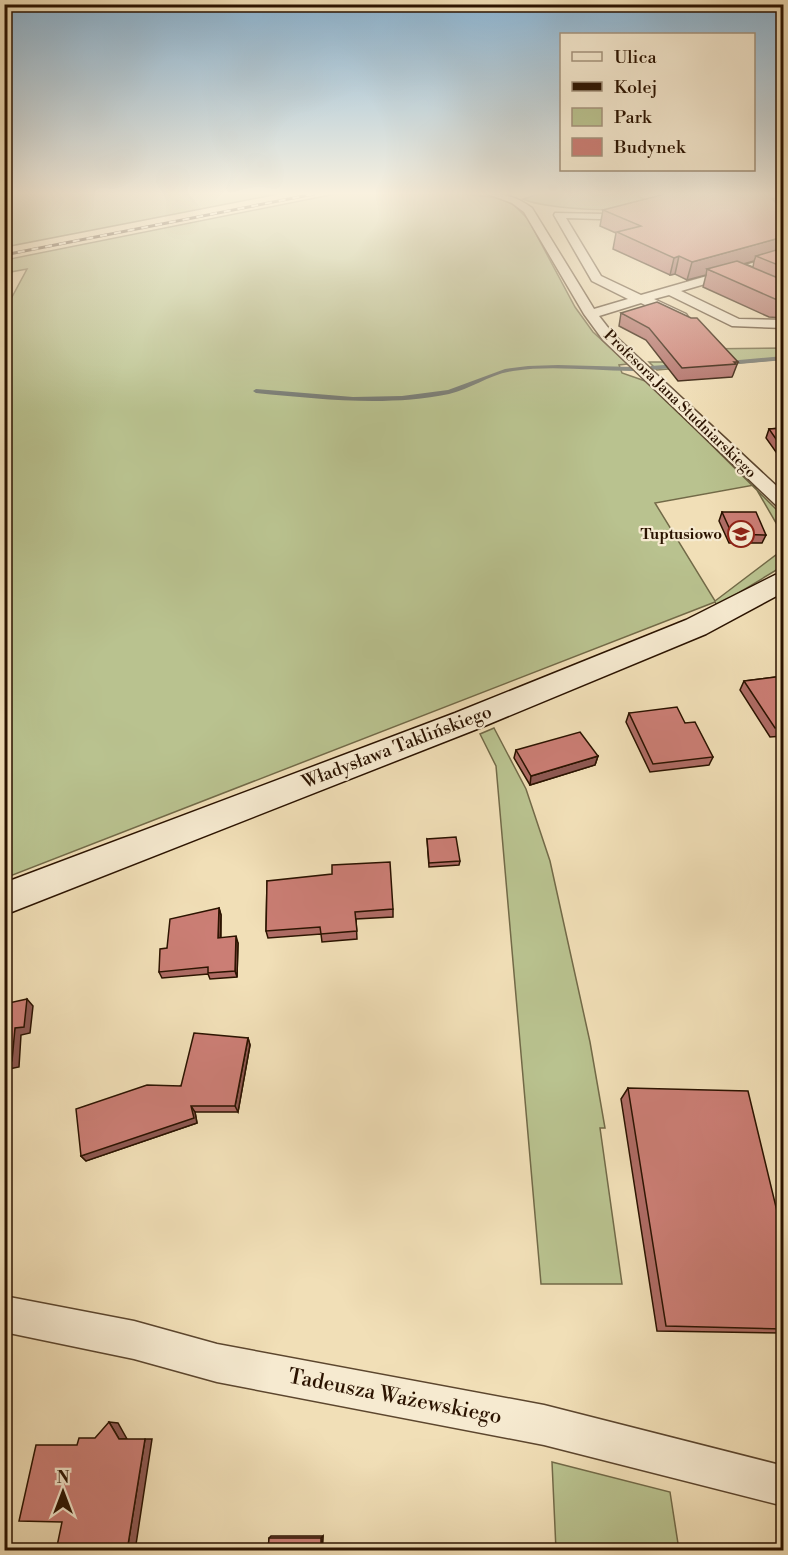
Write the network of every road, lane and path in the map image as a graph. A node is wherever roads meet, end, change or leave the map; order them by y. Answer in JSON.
{"nodes":[{"id":1,"x":562,"y":267,"type":"edge"},
{"id":2,"x":589,"y":267,"type":"edge"},
{"id":3,"x":754,"y":267,"type":"edge"},
{"id":4,"x":732,"y":272,"type":"junction"},
{"id":5,"x":753,"y":281,"type":"edge"},
{"id":6,"x":670,"y":291,"type":"junction"},
{"id":7,"x":717,"y":298,"type":"edge"},
{"id":8,"x":643,"y":300,"type":"junction"},
{"id":9,"x":591,"y":314,"type":"junction"},
{"id":10,"x":696,"y":324,"type":"edge"},
{"id":11,"x":777,"y":324,"type":"edge"},
{"id":12,"x":783,"y":502,"type":"edge"},
{"id":13,"x":783,"y":581,"type":"edge"},
{"id":14,"x":4,"y":899,"type":"edge"},
{"id":15,"x":4,"y":1314,"type":"edge"},
{"id":16,"x":783,"y":1486,"type":"edge"}],
"edges":[{"from":1,"to":9,"type":"street","name":"Profesora Jana Studniarskiego"},
{"from":2,"to":8,"type":"street"},
{"from":3,"to":4,"type":"street"},
{"from":4,"to":5,"type":"street"},
{"from":4,"to":6,"type":"street"},
{"from":6,"to":8,"type":"street"},
{"from":6,"to":11,"type":"street"},
{"from":7,"to":11,"type":"street"},
{"from":8,"to":9,"type":"street"},
{"from":8,"to":10,"type":"street"},
{"from":9,"to":12,"type":"street","name":"Profesora Jana Studniarskiego"},
{"from":13,"to":14,"type":"street","name":"Władysława Taklińskiego"},
{"from":15,"to":16,"type":"street","name":"Tadeusza Ważewskiego"}]}
